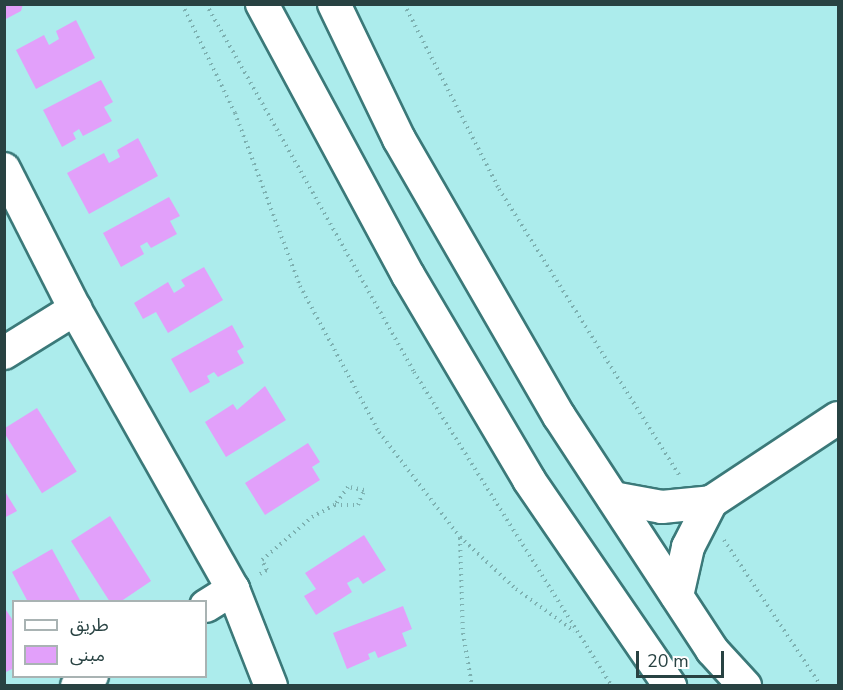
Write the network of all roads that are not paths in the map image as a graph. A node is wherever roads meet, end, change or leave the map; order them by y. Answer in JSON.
{"nodes":[{"id":1,"x":262,"y":4,"type":"edge"},
{"id":2,"x":334,"y":4,"type":"edge"},
{"id":3,"x":4,"y":169,"type":"edge"},
{"id":4,"x":75,"y":309,"type":"junction"},
{"id":5,"x":4,"y":353,"type":"edge"},
{"id":6,"x":838,"y":417,"type":"edge"},
{"id":7,"x":614,"y":498,"type":"junction"},
{"id":8,"x":705,"y":506,"type":"junction"},
{"id":9,"x":233,"y":589,"type":"junction"},
{"id":10,"x":677,"y":596,"type":"junction"},
{"id":11,"x":207,"y":605,"type":"edge"},
{"id":12,"x":271,"y":686,"type":"edge"},
{"id":13,"x":670,"y":686,"type":"edge"},
{"id":14,"x":745,"y":686,"type":"edge"}],
"edges":[{"from":1,"to":13,"type":"street"},
{"from":2,"to":7,"type":"street"},
{"from":3,"to":4,"type":"street"},
{"from":4,"to":5,"type":"street"},
{"from":4,"to":9,"type":"street"},
{"from":6,"to":8,"type":"street"},
{"from":7,"to":8,"type":"street"},
{"from":7,"to":10,"type":"street"},
{"from":8,"to":10,"type":"street"},
{"from":9,"to":11,"type":"street"},
{"from":9,"to":12,"type":"street"},
{"from":10,"to":14,"type":"street"}]}
